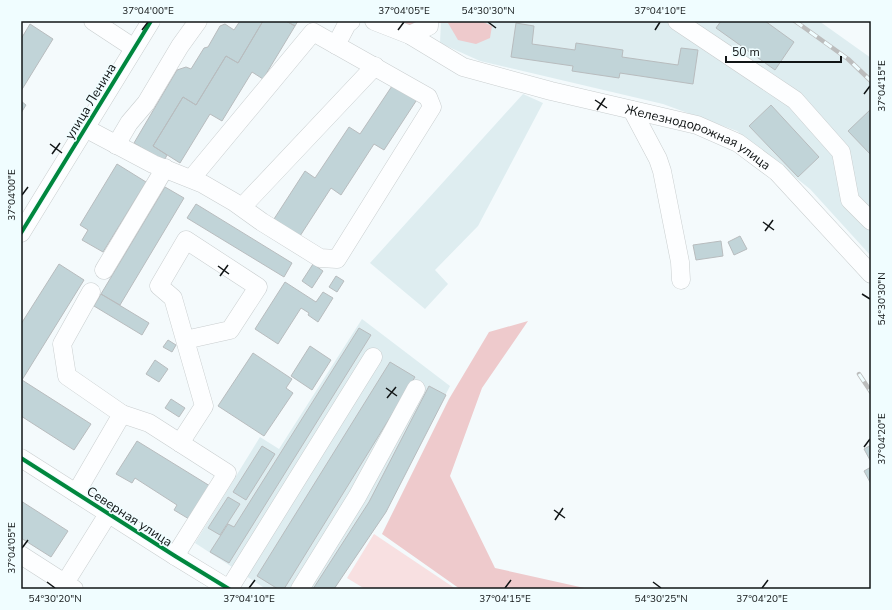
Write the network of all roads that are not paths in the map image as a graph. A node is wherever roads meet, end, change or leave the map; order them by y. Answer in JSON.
{"nodes":[{"id":1,"x":93,"y":21,"type":"edge"},
{"id":2,"x":151,"y":21,"type":"edge"},
{"id":3,"x":198,"y":21,"type":"edge"},
{"id":4,"x":351,"y":21,"type":"edge"},
{"id":5,"x":374,"y":21,"type":"edge"},
{"id":6,"x":429,"y":21,"type":"edge"},
{"id":7,"x":676,"y":21,"type":"edge"},
{"id":8,"x":410,"y":35,"type":"junction"},
{"id":9,"x":336,"y":45,"type":"junction"},
{"id":10,"x":134,"y":48,"type":"junction"},
{"id":11,"x":374,"y":66,"type":"junction"},
{"id":12,"x":632,"y":110,"type":"junction"},
{"id":13,"x":85,"y":128,"type":"junction"},
{"id":14,"x":116,"y":146,"type":"junction"},
{"id":15,"x":165,"y":168,"type":"junction"},
{"id":16,"x":191,"y":179,"type":"junction"},
{"id":17,"x":242,"y":208,"type":"junction"},
{"id":18,"x":871,"y":221,"type":"edge"},
{"id":19,"x":21,"y":233,"type":"edge"},
{"id":20,"x":104,"y":270,"type":"dead end"},
{"id":21,"x":871,"y":274,"type":"edge"},
{"id":22,"x":681,"y":280,"type":"dead end"},
{"id":23,"x":91,"y":292,"type":"dead end"},
{"id":24,"x":185,"y":340,"type":"junction"},
{"id":25,"x":374,"y":357,"type":"dead end"},
{"id":26,"x":416,"y":389,"type":"dead end"},
{"id":27,"x":122,"y":414,"type":"junction"},
{"id":28,"x":180,"y":443,"type":"junction"},
{"id":29,"x":21,"y":458,"type":"edge"},
{"id":30,"x":76,"y":493,"type":"junction"},
{"id":31,"x":108,"y":514,"type":"junction"},
{"id":32,"x":21,"y":555,"type":"edge"},
{"id":33,"x":175,"y":556,"type":"junction"},
{"id":34,"x":69,"y":586,"type":"edge"},
{"id":35,"x":229,"y":589,"type":"edge"},
{"id":36,"x":300,"y":589,"type":"edge"}],
"edges":[{"from":1,"to":10,"type":"street"},
{"from":2,"to":10,"type":"street","name":"улица Ленина"},
{"from":3,"to":14,"type":"street"},
{"from":4,"to":9,"type":"street"},
{"from":5,"to":8,"type":"street","name":"Железнодорожная улица"},
{"from":6,"to":8,"type":"street"},
{"from":7,"to":18,"type":"street"},
{"from":8,"to":12,"type":"street","name":"Железнодорожная улица"},
{"from":9,"to":11,"type":"street"},
{"from":9,"to":16,"type":"street"},
{"from":10,"to":13,"type":"street","name":"улица Ленина"},
{"from":11,"to":17,"type":"street"},
{"from":11,"to":17,"type":"street"},
{"from":12,"to":21,"type":"street","name":"Железнодорожная улица"},
{"from":12,"to":22,"type":"street"},
{"from":13,"to":14,"type":"street"},
{"from":13,"to":19,"type":"street","name":"улица Ленина"},
{"from":14,"to":15,"type":"street"},
{"from":15,"to":16,"type":"street"},
{"from":15,"to":20,"type":"street"},
{"from":16,"to":17,"type":"street"},
{"from":23,"to":27,"type":"street"},
{"from":24,"to":24,"type":"street"},
{"from":24,"to":28,"type":"street"},
{"from":25,"to":35,"type":"street"},
{"from":26,"to":36,"type":"street"},
{"from":27,"to":28,"type":"street"},
{"from":27,"to":30,"type":"street"},
{"from":28,"to":33,"type":"street"},
{"from":29,"to":30,"type":"street","name":"Северная улица"},
{"from":30,"to":31,"type":"street","name":"Северная улица"},
{"from":31,"to":33,"type":"street","name":"Северная улица"},
{"from":31,"to":34,"type":"street"},
{"from":32,"to":34,"type":"street"},
{"from":33,"to":35,"type":"street","name":"Северная улица"}]}
